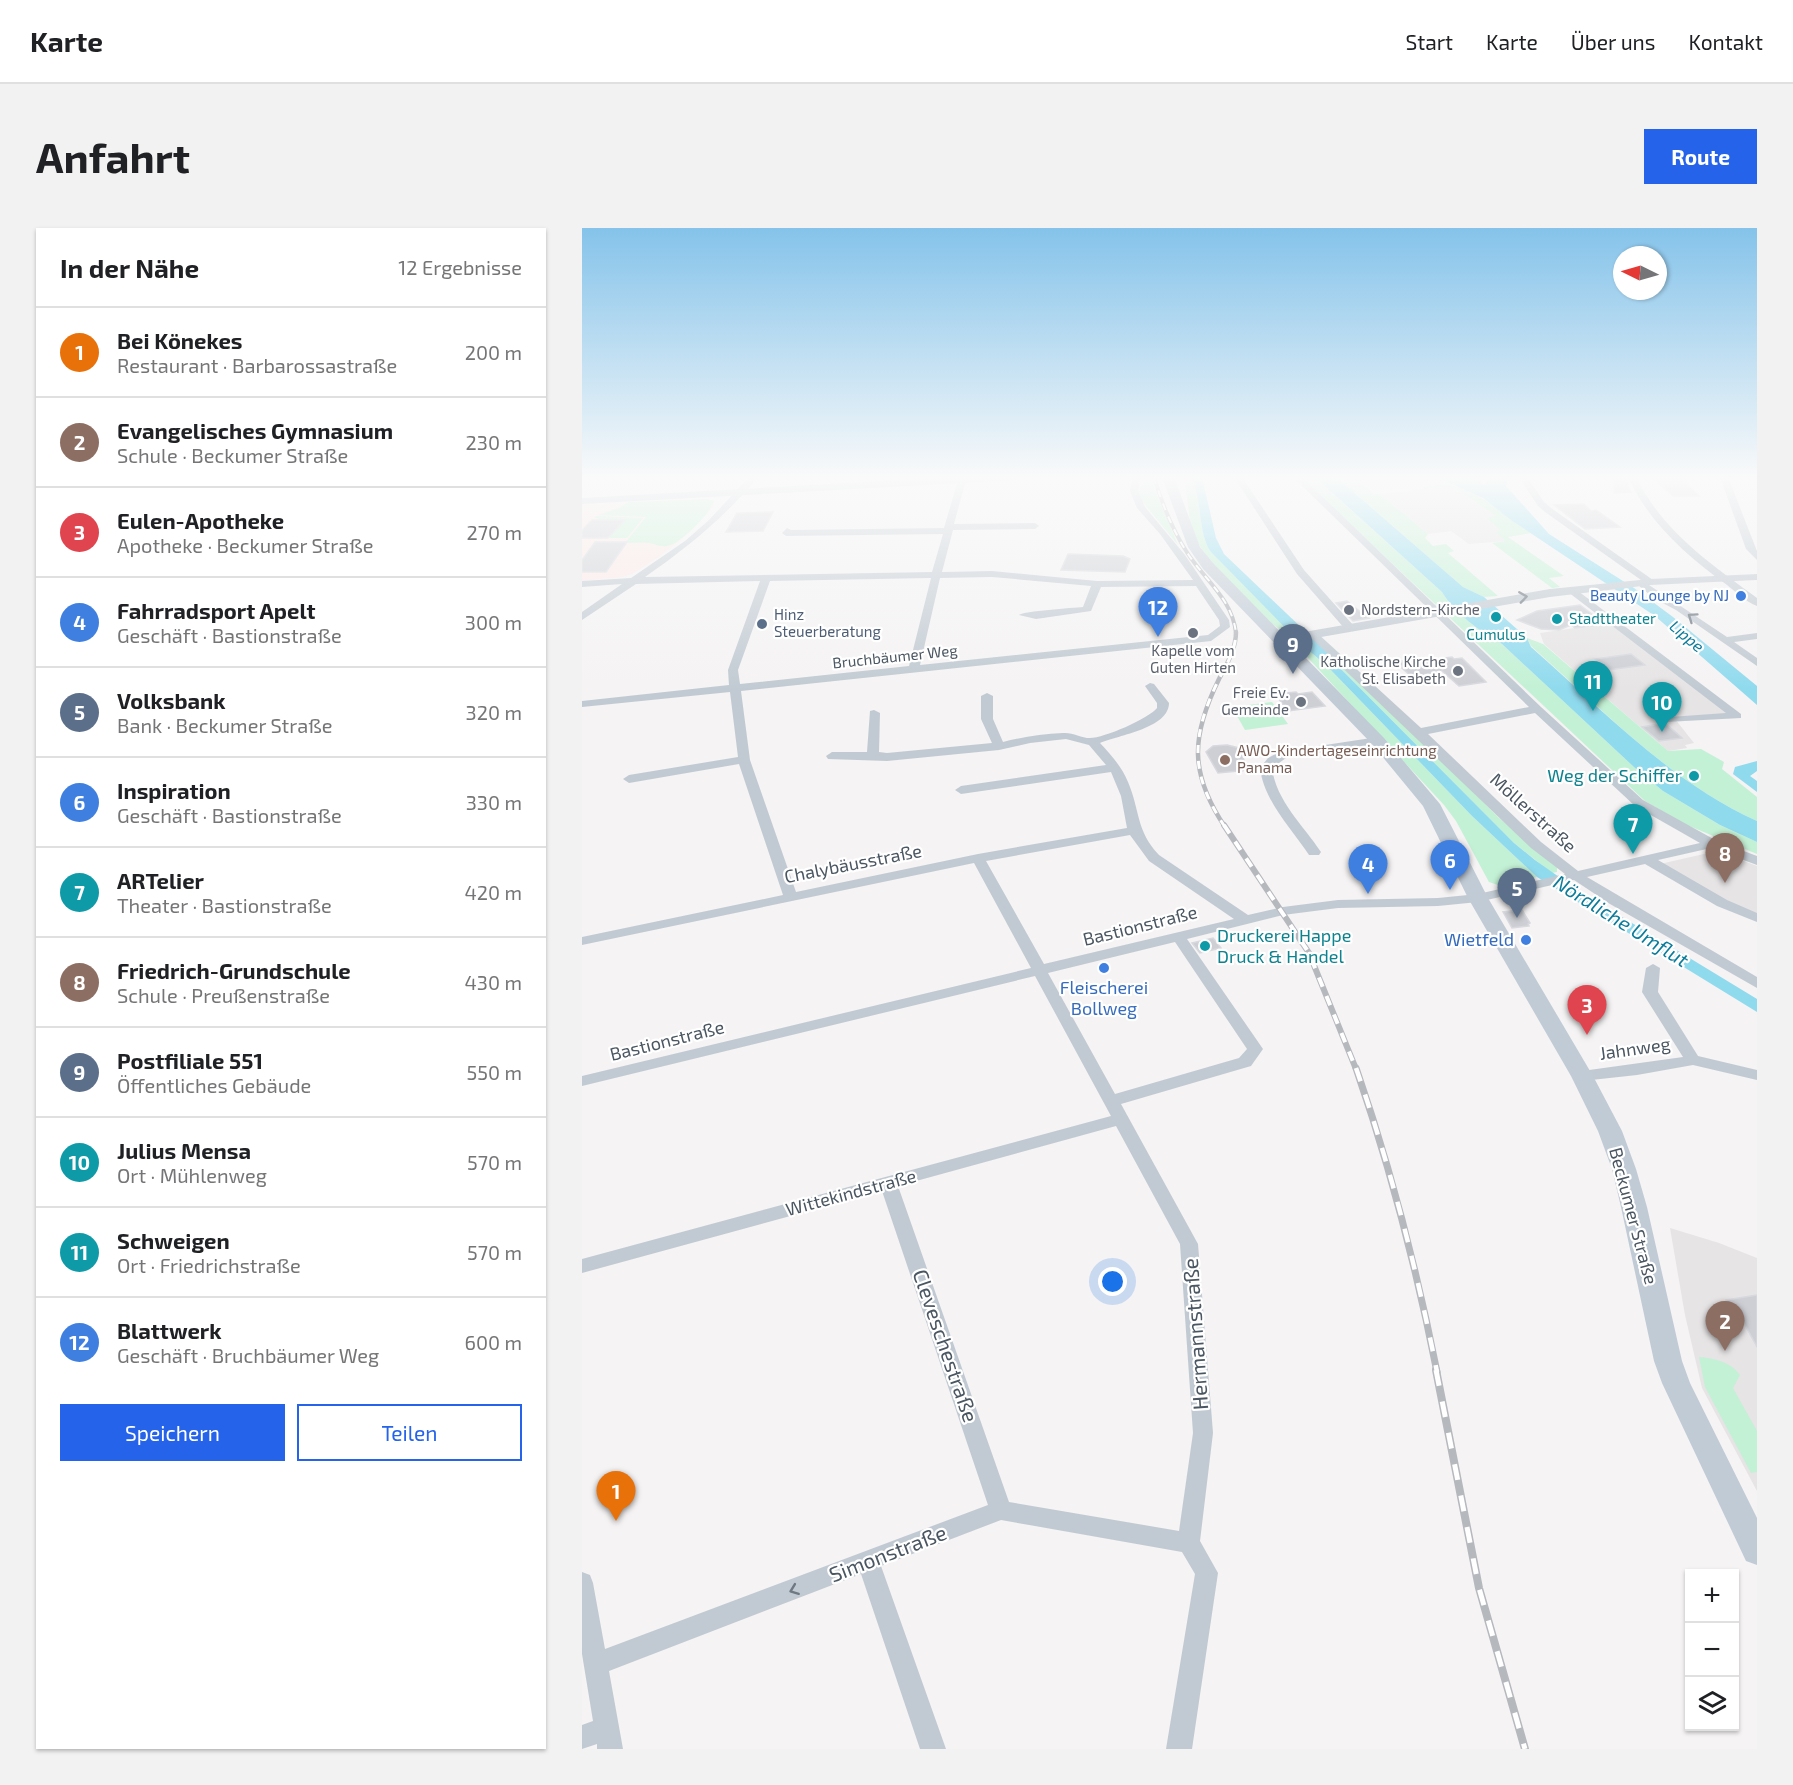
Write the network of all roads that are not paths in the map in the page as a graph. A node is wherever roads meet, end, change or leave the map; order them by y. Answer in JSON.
{"nodes":[{"id":1,"x":680,"y":548,"type":"edge"},
{"id":2,"x":944,"y":548,"type":"edge"},
{"id":3,"x":1175,"y":548,"type":"edge"},
{"id":4,"x":1195,"y":548,"type":"edge"},
{"id":5,"x":1284,"y":548,"type":"edge"},
{"id":6,"x":1372,"y":548,"type":"edge"},
{"id":7,"x":1596,"y":548,"type":"edge"},
{"id":8,"x":1686,"y":548,"type":"edge"},
{"id":9,"x":936,"y":575,"type":"junction"},
{"id":10,"x":1757,"y":577,"type":"edge"},
{"id":11,"x":766,"y":578,"type":"junction"},
{"id":12,"x":1727,"y":580,"type":"junction"},
{"id":13,"x":630,"y":581,"type":"junction"},
{"id":14,"x":1199,"y":583,"type":"junction"},
{"id":15,"x":1641,"y":583,"type":"junction"},
{"id":16,"x":582,"y":584,"type":"edge"},
{"id":17,"x":1097,"y":584,"type":"junction"},
{"id":18,"x":1571,"y":590,"type":"junction"},
{"id":19,"x":1757,"y":603,"type":"edge"},
{"id":20,"x":1438,"y":611,"type":"junction"},
{"id":21,"x":1024,"y":615,"type":"dead end"},
{"id":22,"x":582,"y":617,"type":"edge"},
{"id":23,"x":1349,"y":627,"type":"junction"},
{"id":24,"x":1311,"y":634,"type":"junction"},
{"id":25,"x":1757,"y":636,"type":"edge"},
{"id":26,"x":1288,"y":639,"type":"junction"},
{"id":27,"x":1724,"y":640,"type":"junction"},
{"id":28,"x":1757,"y":663,"type":"edge"},
{"id":29,"x":914,"y":670,"type":"junction"},
{"id":30,"x":1150,"y":686,"type":"dead end"},
{"id":31,"x":735,"y":688,"type":"junction"},
{"id":32,"x":987,"y":696,"type":"dead end"},
{"id":33,"x":582,"y":704,"type":"edge"},
{"id":34,"x":1537,"y":709,"type":"junction"},
{"id":35,"x":874,"y":713,"type":"dead end"},
{"id":36,"x":1670,"y":720,"type":"dead end"},
{"id":37,"x":1419,"y":732,"type":"junction"},
{"id":38,"x":1378,"y":741,"type":"junction"},
{"id":39,"x":1093,"y":742,"type":"junction"},
{"id":40,"x":999,"y":746,"type":"junction"},
{"id":41,"x":873,"y":755,"type":"junction"},
{"id":42,"x":832,"y":756,"type":"dead end"},
{"id":43,"x":744,"y":760,"type":"junction"},
{"id":44,"x":1113,"y":768,"type":"junction"},
{"id":45,"x":629,"y":779,"type":"dead end"},
{"id":46,"x":961,"y":790,"type":"dead end"},
{"id":47,"x":1133,"y":831,"type":"junction"},
{"id":48,"x":1712,"y":844,"type":"junction"},
{"id":49,"x":1314,"y":852,"type":"dead end"},
{"id":50,"x":978,"y":858,"type":"junction"},
{"id":51,"x":1648,"y":860,"type":"junction"},
{"id":52,"x":1757,"y":861,"type":"edge"},
{"id":53,"x":1570,"y":876,"type":"junction"},
{"id":54,"x":790,"y":895,"type":"junction"},
{"id":55,"x":1478,"y":898,"type":"junction"},
{"id":56,"x":1757,"y":918,"type":"edge"},
{"id":57,"x":1245,"y":920,"type":"junction"},
{"id":58,"x":1179,"y":937,"type":"junction"},
{"id":59,"x":582,"y":941,"type":"edge"},
{"id":60,"x":1653,"y":968,"type":"dead end"},
{"id":61,"x":1039,"y":971,"type":"junction"},
{"id":62,"x":1757,"y":983,"type":"edge"},
{"id":63,"x":1693,"y":1060,"type":"junction"},
{"id":64,"x":1757,"y":1075,"type":"edge"},
{"id":65,"x":1582,"y":1076,"type":"junction"},
{"id":66,"x":582,"y":1082,"type":"edge"},
{"id":67,"x":1111,"y":1101,"type":"junction"},
{"id":68,"x":1121,"y":1119,"type":"junction"},
{"id":69,"x":888,"y":1183,"type":"junction"},
{"id":70,"x":582,"y":1266,"type":"edge"},
{"id":71,"x":1001,"y":1510,"type":"junction"},
{"id":72,"x":1189,"y":1543,"type":"junction"},
{"id":73,"x":1757,"y":1551,"type":"edge"},
{"id":74,"x":868,"y":1562,"type":"junction"},
{"id":75,"x":582,"y":1583,"type":"edge"},
{"id":76,"x":596,"y":1665,"type":"junction"},
{"id":77,"x":582,"y":1737,"type":"edge"},
{"id":78,"x":608,"y":1738,"type":"edge"},
{"id":79,"x":933,"y":1749,"type":"edge"},
{"id":80,"x":1179,"y":1749,"type":"edge"}],
"edges":[{"from":1,"to":13,"type":"street"},
{"from":2,"to":9,"type":"street"},
{"from":3,"to":14,"type":"street"},
{"from":4,"to":26,"type":"main road","name":"Beckumer Straße"},
{"from":5,"to":23,"type":"street"},
{"from":6,"to":20,"type":"street"},
{"from":7,"to":15,"type":"street"},
{"from":8,"to":12,"type":"street"},
{"from":9,"to":11,"type":"street"},
{"from":9,"to":17,"type":"street"},
{"from":9,"to":29,"type":"street"},
{"from":10,"to":12,"type":"street"},
{"from":11,"to":13,"type":"street"},
{"from":11,"to":31,"type":"street"},
{"from":12,"to":15,"type":"street"},
{"from":12,"to":19,"type":"street"},
{"from":13,"to":16,"type":"street"},
{"from":13,"to":22,"type":"street"},
{"from":14,"to":17,"type":"street"},
{"from":14,"to":29,"type":"street","name":"Bruchbäumer Weg"},
{"from":15,"to":18,"type":"street"},
{"from":27,"to":15,"type":"street","one_way":true},
{"from":17,"to":21,"type":"street"},
{"from":20,"to":18,"type":"street","one_way":true},
{"from":18,"to":36,"type":"street"},
{"from":20,"to":23,"type":"street"},
{"from":20,"to":34,"type":"street"},
{"from":23,"to":24,"type":"street"},
{"from":24,"to":26,"type":"street"},
{"from":24,"to":37,"type":"street","name":"Möllerstraße"},
{"from":25,"to":27,"type":"street"},
{"from":26,"to":38,"type":"main road","name":"Beckumer Straße"},
{"from":27,"to":28,"type":"street"},
{"from":29,"to":31,"type":"street","name":"Bruchbäumer Weg"},
{"from":30,"to":39,"type":"street"},
{"from":31,"to":33,"type":"street","name":"Bruchbäumer Weg"},
{"from":31,"to":43,"type":"street"},
{"from":32,"to":40,"type":"street"},
{"from":34,"to":37,"type":"street"},
{"from":34,"to":48,"type":"street"},
{"from":35,"to":41,"type":"street"},
{"from":37,"to":53,"type":"street","name":"Möllerstraße"},
{"from":38,"to":49,"type":"street"},
{"from":38,"to":55,"type":"main road","name":"Beckumer Straße"},
{"from":39,"to":40,"type":"street"},
{"from":39,"to":44,"type":"street"},
{"from":40,"to":41,"type":"street"},
{"from":41,"to":42,"type":"street"},
{"from":43,"to":45,"type":"street"},
{"from":43,"to":54,"type":"street"},
{"from":44,"to":46,"type":"street"},
{"from":44,"to":47,"type":"street"},
{"from":47,"to":50,"type":"street","name":"Chalybäusstraße"},
{"from":47,"to":57,"type":"street"},
{"from":48,"to":51,"type":"street","name":"Bastionstraße"},
{"from":48,"to":52,"type":"street"},
{"from":50,"to":54,"type":"street","name":"Chalybäusstraße"},
{"from":50,"to":61,"type":"street","name":"Hermannstraße"},
{"from":51,"to":53,"type":"street","name":"Bastionstraße"},
{"from":51,"to":56,"type":"street"},
{"from":53,"to":55,"type":"street","name":"Bastionstraße"},
{"from":53,"to":62,"type":"street","name":"Möllerstraße"},
{"from":54,"to":59,"type":"street","name":"Chalybäusstraße"},
{"from":55,"to":57,"type":"street","name":"Bastionstraße"},
{"from":55,"to":65,"type":"main road","name":"Beckumer Straße"},
{"from":57,"to":58,"type":"street","name":"Bastionstraße"},
{"from":58,"to":61,"type":"street","name":"Bastionstraße"},
{"from":58,"to":67,"type":"street"},
{"from":60,"to":63,"type":"street","name":"Jahnweg"},
{"from":61,"to":66,"type":"street","name":"Bastionstraße"},
{"from":61,"to":67,"type":"street","name":"Hermannstraße"},
{"from":63,"to":64,"type":"street","name":"Jahnweg"},
{"from":63,"to":65,"type":"street","name":"Jahnweg"},
{"from":65,"to":73,"type":"main road","name":"Beckumer Straße"},
{"from":67,"to":68,"type":"street","name":"Hermannstraße"},
{"from":68,"to":69,"type":"street","name":"Wittekindstraße"},
{"from":68,"to":72,"type":"street","name":"Hermannstraße"},
{"from":69,"to":70,"type":"street","name":"Wittekindstraße"},
{"from":69,"to":71,"type":"street","name":"Cleveschestraße"},
{"from":71,"to":72,"type":"street"},
{"from":71,"to":74,"type":"street","name":"Simonstraße"},
{"from":72,"to":80,"type":"street"},
{"from":74,"to":76,"type":"street","name":"Simonstraße","one_way":true},
{"from":74,"to":79,"type":"street"},
{"from":75,"to":76,"type":"street"},
{"from":76,"to":78,"type":"street"},
{"from":77,"to":78,"type":"street"}]}
